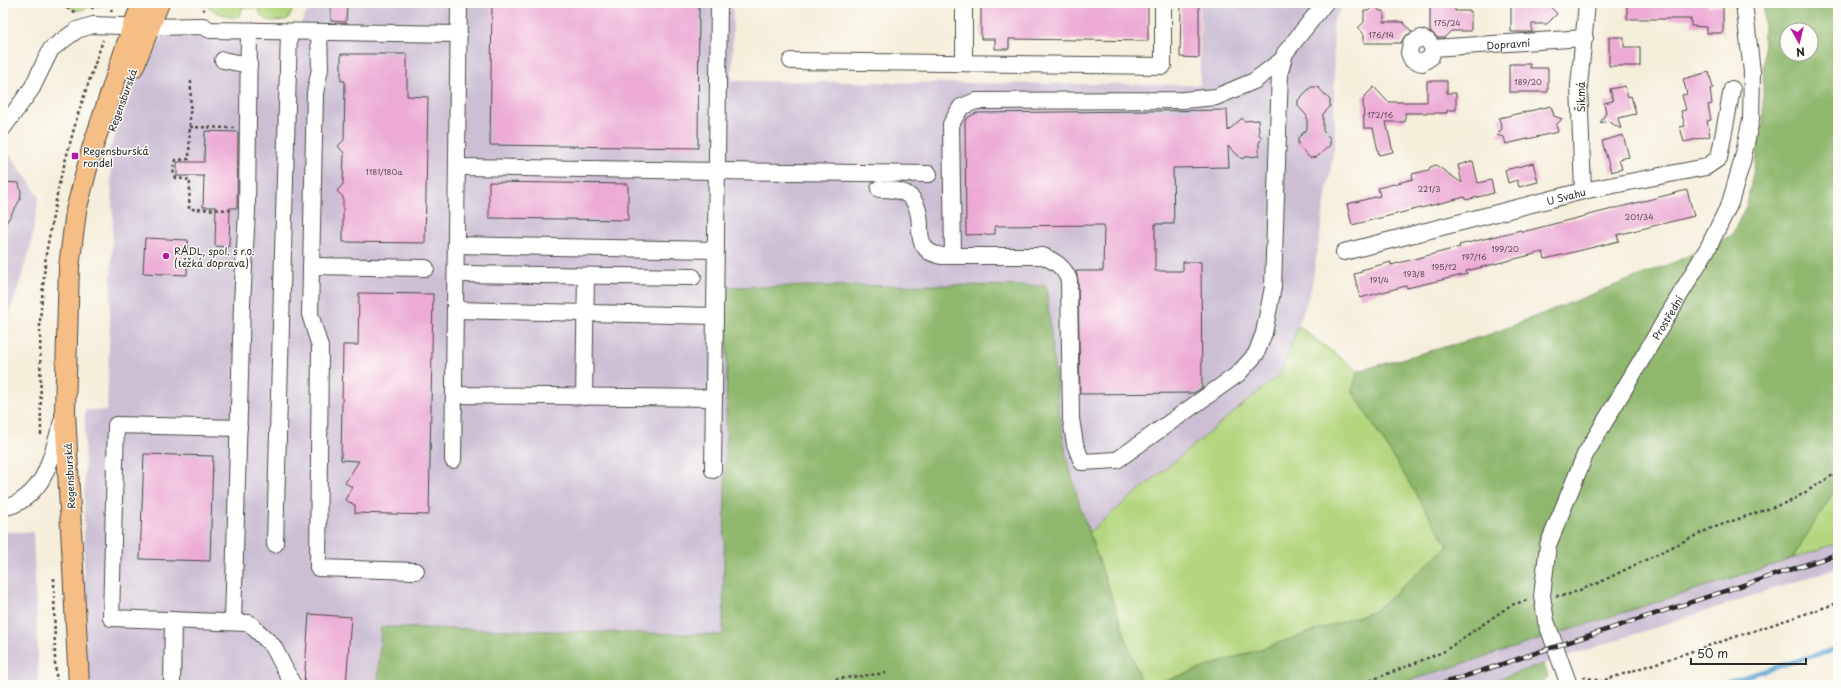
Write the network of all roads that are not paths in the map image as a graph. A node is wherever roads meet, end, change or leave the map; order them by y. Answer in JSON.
{"nodes":[{"id":1,"x":143,"y":3,"type":"edge"},
{"id":2,"x":159,"y":3,"type":"edge"},
{"id":3,"x":459,"y":3,"type":"edge"},
{"id":4,"x":719,"y":3,"type":"edge"},
{"id":5,"x":964,"y":3,"type":"edge"},
{"id":6,"x":1163,"y":3,"type":"edge"},
{"id":7,"x":1325,"y":3,"type":"edge"},
{"id":8,"x":1587,"y":3,"type":"edge"},
{"id":9,"x":1744,"y":3,"type":"edge"},
{"id":10,"x":141,"y":27,"type":"junction"},
{"id":11,"x":249,"y":31,"type":"junction"},
{"id":12,"x":289,"y":32,"type":"junction"},
{"id":13,"x":319,"y":33,"type":"junction"},
{"id":14,"x":459,"y":34,"type":"junction"},
{"id":15,"x":1585,"y":38,"type":"junction"},
{"id":16,"x":1433,"y":48,"type":"dead end"},
{"id":17,"x":223,"y":60,"type":"dead end"},
{"id":18,"x":1282,"y":60,"type":"junction"},
{"id":19,"x":791,"y":62,"type":"dead end"},
{"id":20,"x":964,"y":64,"type":"junction"},
{"id":21,"x":249,"y":65,"type":"junction"},
{"id":22,"x":1732,"y":89,"type":"dead end"},
{"id":23,"x":3,"y":128,"type":"edge"},
{"id":24,"x":457,"y":167,"type":"junction"},
{"id":25,"x":717,"y":171,"type":"junction"},
{"id":26,"x":929,"y":174,"type":"dead end"},
{"id":27,"x":879,"y":190,"type":"dead end"},
{"id":28,"x":1583,"y":191,"type":"junction"},
{"id":29,"x":456,"y":245,"type":"junction"},
{"id":30,"x":716,"y":250,"type":"junction"},
{"id":31,"x":1344,"y":252,"type":"dead end"},
{"id":32,"x":953,"y":256,"type":"junction"},
{"id":33,"x":311,"y":266,"type":"junction"},
{"id":34,"x":426,"y":268,"type":"dead end"},
{"id":35,"x":456,"y":274,"type":"junction"},
{"id":36,"x":586,"y":276,"type":"junction"},
{"id":37,"x":693,"y":277,"type":"dead end"},
{"id":38,"x":455,"y":310,"type":"junction"},
{"id":39,"x":585,"y":313,"type":"junction"},
{"id":40,"x":715,"y":316,"type":"junction"},
{"id":41,"x":454,"y":395,"type":"junction"},
{"id":42,"x":584,"y":397,"type":"junction"},
{"id":43,"x":714,"y":398,"type":"junction"},
{"id":44,"x":66,"y":411,"type":"junction"},
{"id":45,"x":239,"y":428,"type":"junction"},
{"id":46,"x":453,"y":460,"type":"dead end"},
{"id":47,"x":713,"y":470,"type":"dead end"},
{"id":48,"x":3,"y":507,"type":"edge"},
{"id":49,"x":275,"y":544,"type":"dead end"},
{"id":50,"x":416,"y":571,"type":"dead end"},
{"id":51,"x":173,"y":620,"type":"junction"},
{"id":52,"x":233,"y":622,"type":"junction"},
{"id":53,"x":78,"y":685,"type":"edge"},
{"id":54,"x":172,"y":685,"type":"edge"},
{"id":55,"x":293,"y":685,"type":"edge"},
{"id":56,"x":1569,"y":685,"type":"edge"}],
"edges":[{"from":1,"to":10,"type":"main road","name":"Regensburská"},
{"from":2,"to":10,"type":"main road","name":"Regensburská"},
{"from":3,"to":14,"type":"street"},
{"from":4,"to":25,"type":"street"},
{"from":5,"to":20,"type":"street"},
{"from":6,"to":20,"type":"street"},
{"from":7,"to":18,"type":"street"},
{"from":8,"to":15,"type":"street","name":"Šikmá"},
{"from":9,"to":56,"type":"street","name":"Prostřední"},
{"from":10,"to":11,"type":"street"},
{"from":10,"to":23,"type":"street"},
{"from":10,"to":44,"type":"main road","name":"Regensburská"},
{"from":11,"to":12,"type":"street"},
{"from":11,"to":21,"type":"street"},
{"from":12,"to":13,"type":"street"},
{"from":12,"to":49,"type":"street"},
{"from":13,"to":14,"type":"street"},
{"from":13,"to":33,"type":"street"},
{"from":14,"to":24,"type":"street"},
{"from":15,"to":16,"type":"street","name":"Dopravní"},
{"from":15,"to":28,"type":"street","name":"Šikmá"},
{"from":17,"to":21,"type":"street"},
{"from":18,"to":32,"type":"street"},
{"from":18,"to":32,"type":"street"},
{"from":19,"to":20,"type":"street"},
{"from":21,"to":45,"type":"street"},
{"from":22,"to":28,"type":"street","name":"U Svahu"},
{"from":24,"to":25,"type":"street"},
{"from":24,"to":29,"type":"street"},
{"from":25,"to":26,"type":"street"},
{"from":25,"to":30,"type":"street"},
{"from":27,"to":32,"type":"street"},
{"from":28,"to":31,"type":"street","name":"U Svahu"},
{"from":29,"to":30,"type":"street"},
{"from":29,"to":35,"type":"street"},
{"from":30,"to":40,"type":"street"},
{"from":33,"to":34,"type":"street"},
{"from":33,"to":50,"type":"street"},
{"from":35,"to":36,"type":"street"},
{"from":35,"to":38,"type":"street"},
{"from":36,"to":37,"type":"street"},
{"from":36,"to":39,"type":"street"},
{"from":38,"to":39,"type":"street"},
{"from":38,"to":41,"type":"street"},
{"from":39,"to":40,"type":"street"},
{"from":39,"to":42,"type":"street"},
{"from":40,"to":43,"type":"street"},
{"from":41,"to":42,"type":"street"},
{"from":41,"to":46,"type":"street"},
{"from":42,"to":43,"type":"street"},
{"from":43,"to":47,"type":"street"},
{"from":44,"to":48,"type":"street"},
{"from":44,"to":53,"type":"main road","name":"Regensburská"},
{"from":45,"to":51,"type":"street"},
{"from":45,"to":52,"type":"street"},
{"from":51,"to":52,"type":"street"},
{"from":51,"to":54,"type":"street"},
{"from":52,"to":55,"type":"street"}]}
